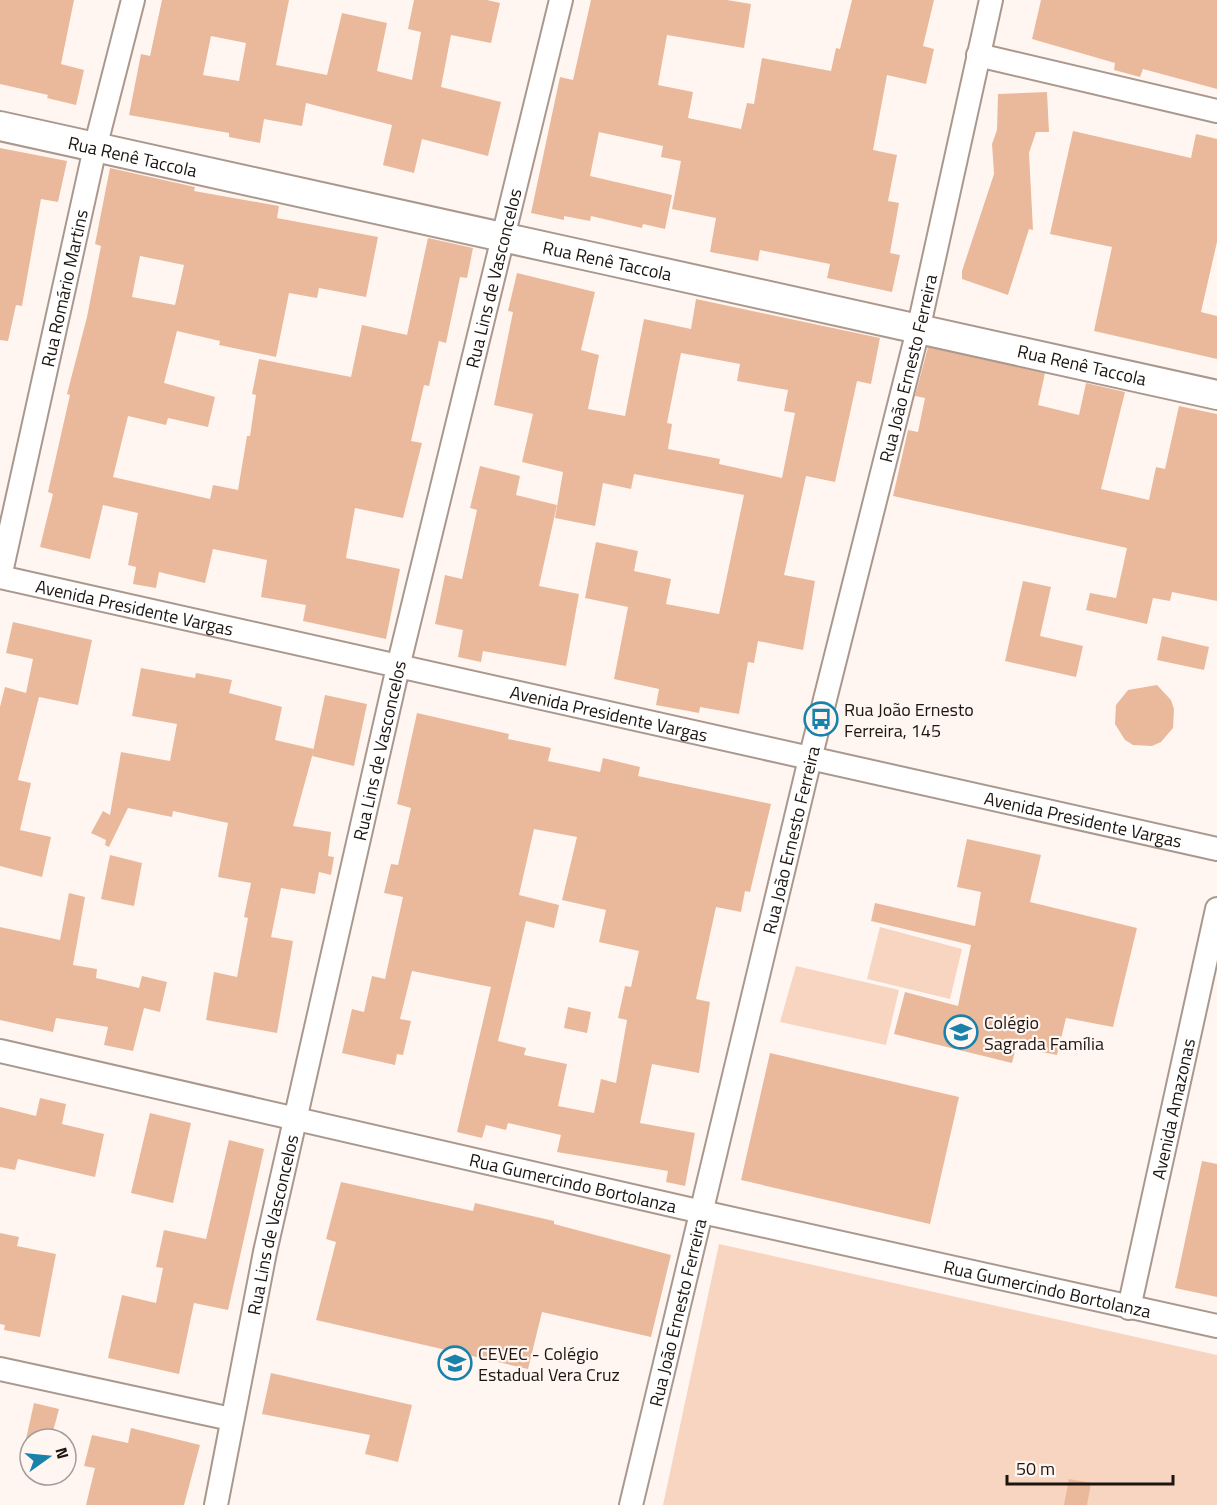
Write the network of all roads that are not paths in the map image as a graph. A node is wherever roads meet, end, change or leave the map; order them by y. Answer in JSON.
{"nodes":[{"id":1,"x":133,"y":0,"type":"edge"},
{"id":2,"x":561,"y":0,"type":"edge"},
{"id":3,"x":991,"y":0,"type":"edge"},
{"id":4,"x":978,"y":55,"type":"junction"},
{"id":5,"x":1217,"y":111,"type":"edge"},
{"id":6,"x":0,"y":126,"type":"edge"},
{"id":7,"x":95,"y":148,"type":"junction"},
{"id":8,"x":503,"y":238,"type":"junction"},
{"id":9,"x":919,"y":326,"type":"junction"},
{"id":10,"x":1217,"y":394,"type":"edge"},
{"id":11,"x":0,"y":577,"type":"edge"},
{"id":12,"x":399,"y":667,"type":"junction"},
{"id":13,"x":810,"y":759,"type":"junction"},
{"id":14,"x":1217,"y":849,"type":"edge"},
{"id":15,"x":1217,"y":909,"type":"edge"},
{"id":16,"x":0,"y":1052,"type":"edge"},
{"id":17,"x":297,"y":1120,"type":"junction"},
{"id":18,"x":702,"y":1212,"type":"junction"},
{"id":19,"x":1129,"y":1308,"type":"junction"},
{"id":20,"x":1217,"y":1326,"type":"edge"},
{"id":21,"x":0,"y":1369,"type":"edge"},
{"id":22,"x":231,"y":1419,"type":"junction"},
{"id":23,"x":216,"y":1505,"type":"edge"},
{"id":24,"x":632,"y":1505,"type":"edge"}],
"edges":[{"from":1,"to":7,"type":"street","name":"Rua Romário Martins"},
{"from":2,"to":8,"type":"street","name":"Rua Lins de Vasconcelos"},
{"from":3,"to":4,"type":"street","name":"Rua João Ernesto Ferreira"},
{"from":4,"to":5,"type":"street"},
{"from":4,"to":9,"type":"street","name":"Rua João Ernesto Ferreira"},
{"from":6,"to":7,"type":"main road","name":"Rua Renê Taccola"},
{"from":7,"to":8,"type":"main road","name":"Rua Renê Taccola"},
{"from":7,"to":11,"type":"street","name":"Rua Romário Martins"},
{"from":8,"to":9,"type":"main road","name":"Rua Renê Taccola"},
{"from":8,"to":12,"type":"street","name":"Rua Lins de Vasconcelos"},
{"from":9,"to":10,"type":"main road","name":"Rua Renê Taccola"},
{"from":9,"to":13,"type":"street","name":"Rua João Ernesto Ferreira"},
{"from":11,"to":12,"type":"street","name":"Avenida Presidente Vargas"},
{"from":12,"to":13,"type":"street","name":"Avenida Presidente Vargas"},
{"from":12,"to":17,"type":"street","name":"Rua Lins de Vasconcelos"},
{"from":13,"to":14,"type":"street","name":"Avenida Presidente Vargas"},
{"from":13,"to":18,"type":"street","name":"Rua João Ernesto Ferreira"},
{"from":15,"to":19,"type":"street","name":"Avenida Amazonas"},
{"from":16,"to":17,"type":"street","name":"Rua Gumercindo Bortolanza"},
{"from":17,"to":18,"type":"street","name":"Rua Gumercindo Bortolanza"},
{"from":17,"to":22,"type":"street","name":"Rua Lins de Vasconcelos"},
{"from":18,"to":19,"type":"street","name":"Rua Gumercindo Bortolanza"},
{"from":18,"to":24,"type":"street","name":"Rua João Ernesto Ferreira"},
{"from":19,"to":20,"type":"street","name":"Rua Gumercindo Bortolanza"},
{"from":21,"to":22,"type":"street"},
{"from":22,"to":23,"type":"street","name":"Rua Lins de Vasconcelos"}]}
